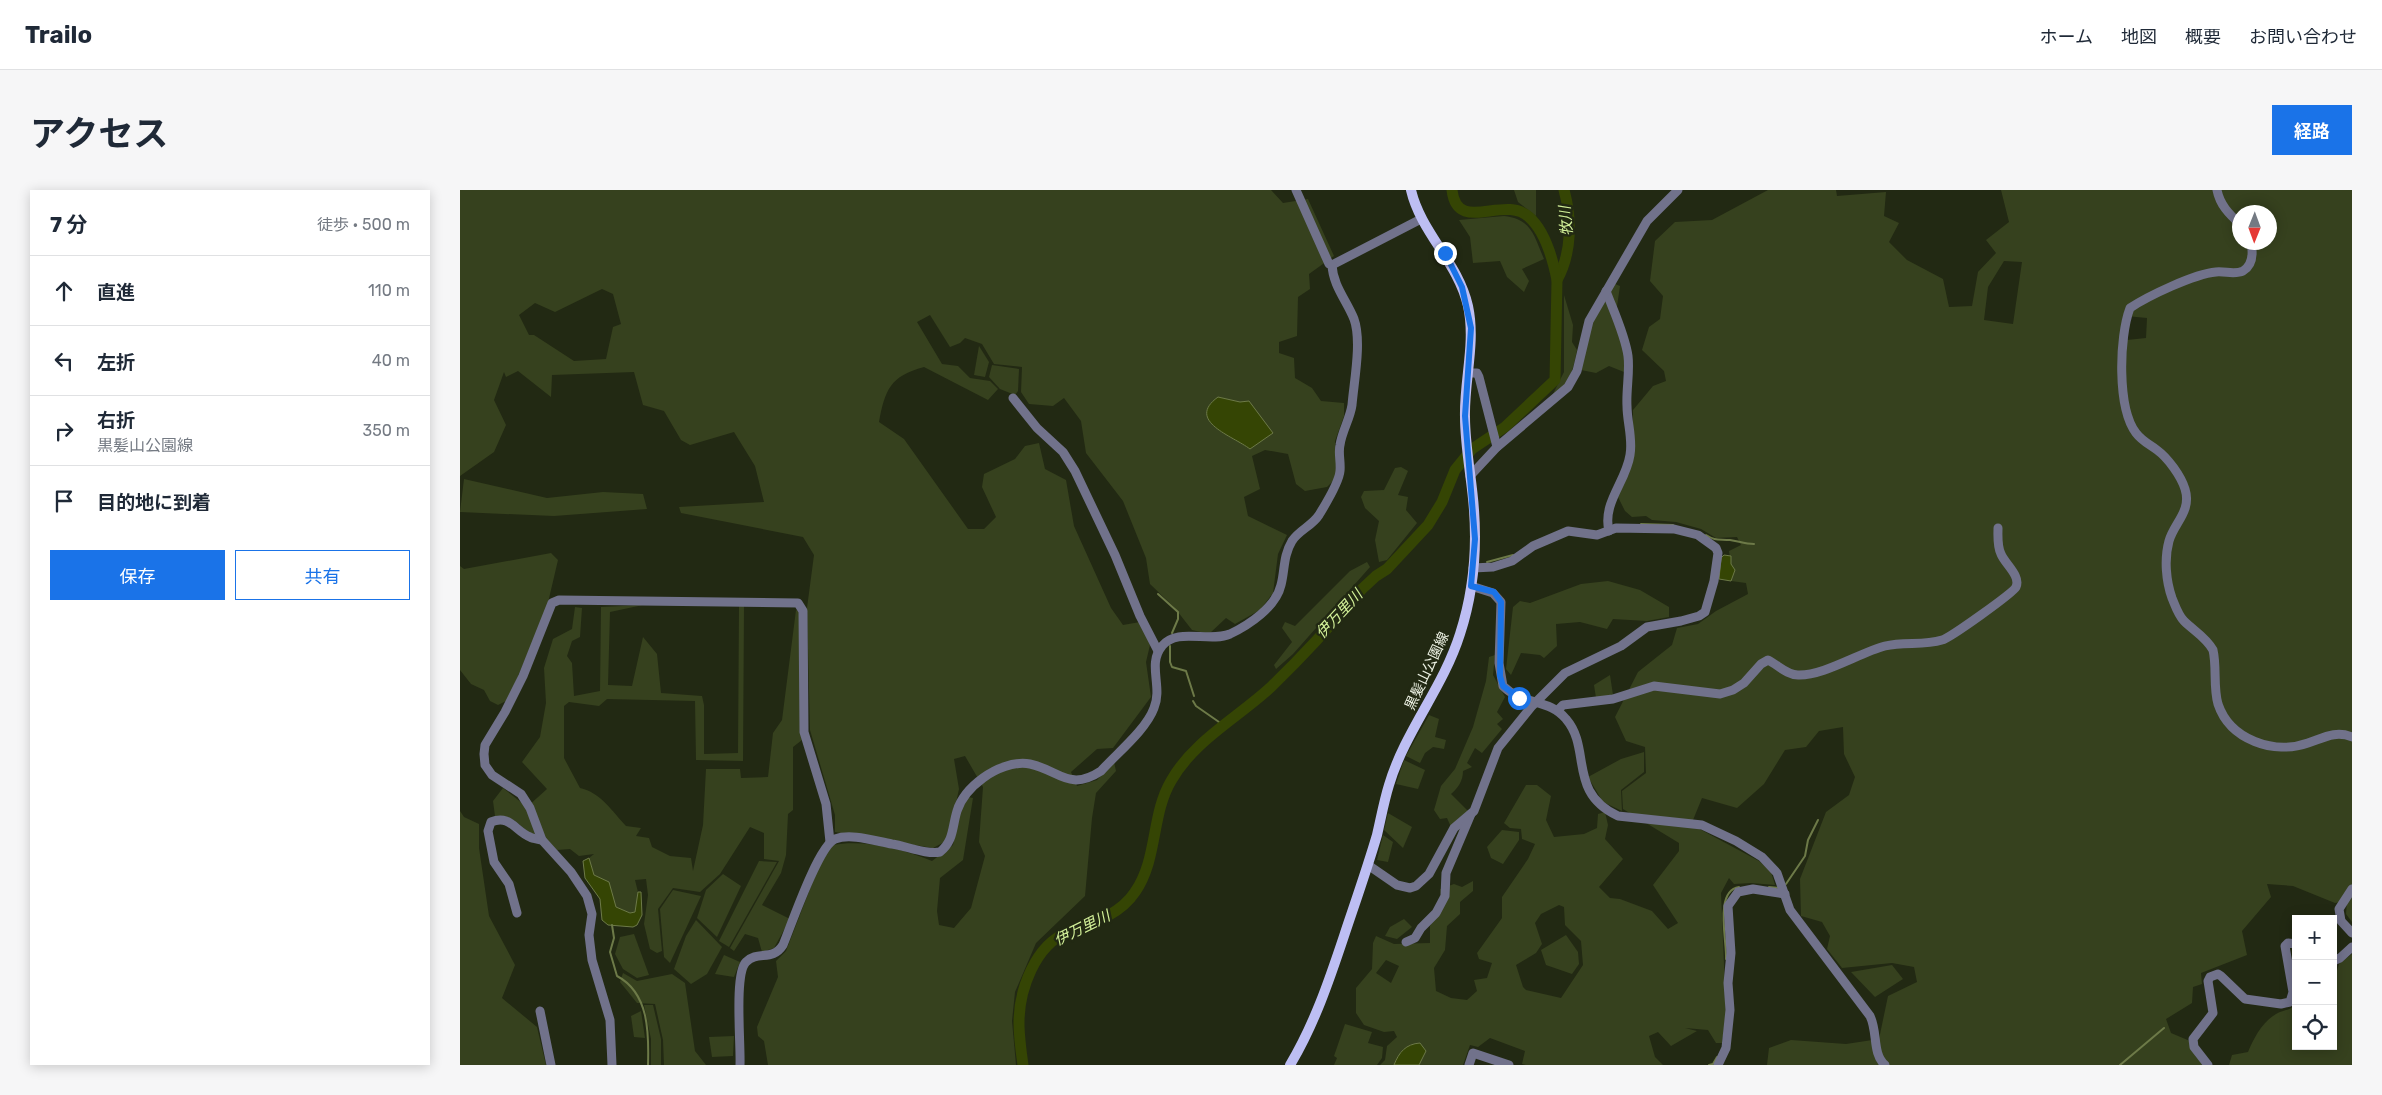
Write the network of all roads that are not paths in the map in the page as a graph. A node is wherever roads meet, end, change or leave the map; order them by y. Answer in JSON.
{"nodes":[{"id":1,"x":1296,"y":190,"type":"edge"},
{"id":2,"x":1411,"y":190,"type":"edge"},
{"id":3,"x":1678,"y":190,"type":"edge"},
{"id":4,"x":2217,"y":190,"type":"edge"},
{"id":5,"x":2232,"y":217,"type":"edge"},
{"id":6,"x":1421,"y":219,"type":"junction"},
{"id":7,"x":2252,"y":250,"type":"edge"},
{"id":8,"x":1332,"y":265,"type":"junction"},
{"id":9,"x":1606,"y":291,"type":"junction"},
{"id":10,"x":1468,"y":373,"type":"junction"},
{"id":11,"x":1013,"y":398,"type":"dead end"},
{"id":12,"x":1496,"y":444,"type":"junction"},
{"id":13,"x":1469,"y":472,"type":"junction"},
{"id":14,"x":1998,"y":528,"type":"dead end"},
{"id":15,"x":1609,"y":531,"type":"junction"},
{"id":16,"x":1473,"y":568,"type":"junction"},
{"id":17,"x":1471,"y":586,"type":"junction"},
{"id":18,"x":1158,"y":651,"type":"junction"},
{"id":19,"x":1536,"y":702,"type":"junction"},
{"id":20,"x":1558,"y":710,"type":"junction"},
{"id":21,"x":2352,"y":737,"type":"edge"},
{"id":22,"x":1470,"y":814,"type":"junction"},
{"id":23,"x":542,"y":840,"type":"junction"},
{"id":24,"x":830,"y":842,"type":"junction"},
{"id":25,"x":1368,"y":865,"type":"junction"},
{"id":26,"x":2352,"y":889,"type":"edge"},
{"id":27,"x":1785,"y":894,"type":"junction"},
{"id":28,"x":517,"y":913,"type":"dead end"},
{"id":29,"x":2352,"y":933,"type":"edge"},
{"id":30,"x":1406,"y":942,"type":"dead end"},
{"id":31,"x":2292,"y":944,"type":"edge"},
{"id":32,"x":2352,"y":948,"type":"edge"},
{"id":33,"x":2335,"y":960,"type":"edge"},
{"id":34,"x":540,"y":1011,"type":"dead end"},
{"id":35,"x":552,"y":1065,"type":"edge"},
{"id":36,"x":612,"y":1065,"type":"edge"},
{"id":37,"x":740,"y":1065,"type":"edge"},
{"id":38,"x":1290,"y":1065,"type":"edge"},
{"id":39,"x":1469,"y":1065,"type":"edge"},
{"id":40,"x":1506,"y":1065,"type":"edge"},
{"id":41,"x":1718,"y":1065,"type":"edge"},
{"id":42,"x":1885,"y":1065,"type":"edge"},
{"id":43,"x":2208,"y":1065,"type":"edge"}],
"edges":[{"from":1,"to":8,"type":"street"},
{"from":2,"to":6,"type":"main road","name":"黒髪山公園線"},
{"from":3,"to":9,"type":"street"},
{"from":4,"to":5,"type":"street"},
{"from":6,"to":8,"type":"street"},
{"from":6,"to":10,"type":"main road","name":"黒髪山公園線"},
{"from":7,"to":21,"type":"street"},
{"from":8,"to":18,"type":"street"},
{"from":9,"to":12,"type":"street"},
{"from":9,"to":15,"type":"street"},
{"from":10,"to":12,"type":"street"},
{"from":10,"to":13,"type":"main road","name":"黒髪山公園線"},
{"from":11,"to":18,"type":"street"},
{"from":12,"to":13,"type":"street"},
{"from":13,"to":16,"type":"main road","name":"黒髪山公園線"},
{"from":14,"to":20,"type":"street"},
{"from":15,"to":16,"type":"street"},
{"from":15,"to":19,"type":"street"},
{"from":16,"to":17,"type":"main road","name":"黒髪山公園線"},
{"from":17,"to":19,"type":"street"},
{"from":17,"to":25,"type":"main road","name":"黒髪山公園線"},
{"from":18,"to":24,"type":"street"},
{"from":19,"to":20,"type":"street"},
{"from":19,"to":22,"type":"street"},
{"from":20,"to":27,"type":"street"},
{"from":22,"to":25,"type":"street"},
{"from":22,"to":30,"type":"street"},
{"from":23,"to":24,"type":"street"},
{"from":23,"to":28,"type":"street"},
{"from":23,"to":36,"type":"street"},
{"from":24,"to":37,"type":"street"},
{"from":25,"to":38,"type":"main road","name":"黒髪山公園線"},
{"from":26,"to":29,"type":"street"},
{"from":27,"to":41,"type":"street"},
{"from":27,"to":42,"type":"street"},
{"from":31,"to":43,"type":"street"},
{"from":32,"to":33,"type":"street"},
{"from":34,"to":35,"type":"street"},
{"from":39,"to":40,"type":"street"}]}
